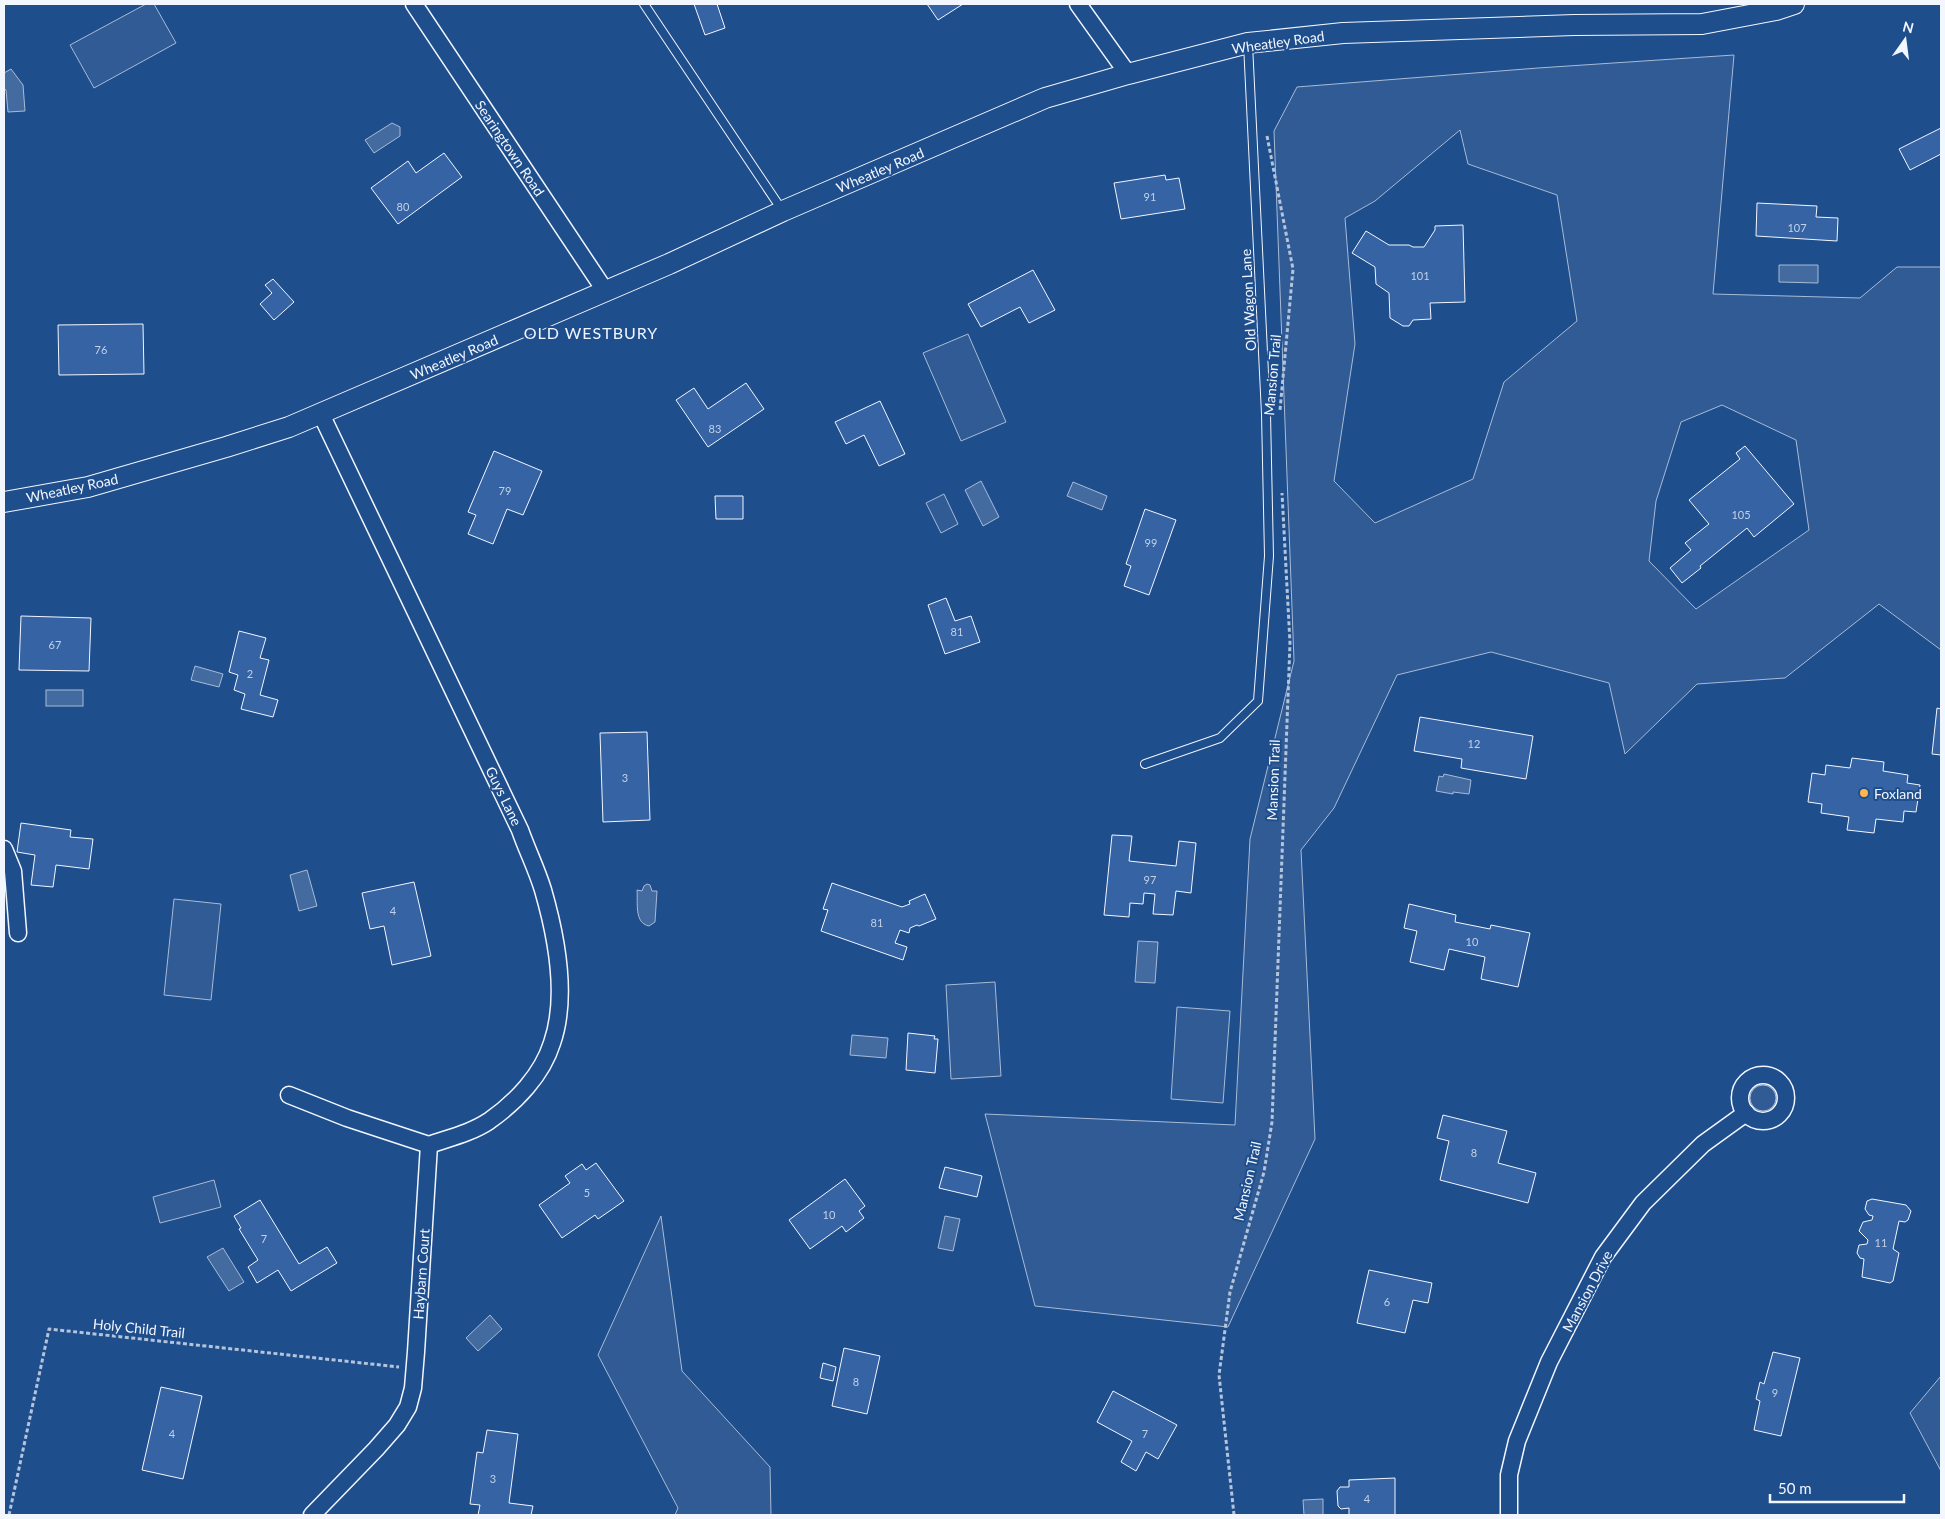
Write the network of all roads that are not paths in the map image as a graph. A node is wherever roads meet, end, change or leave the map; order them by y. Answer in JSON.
{"nodes":[{"id":1,"x":414,"y":4,"type":"edge"},
{"id":2,"x":644,"y":4,"type":"edge"},
{"id":3,"x":1078,"y":4,"type":"edge"},
{"id":4,"x":1794,"y":4,"type":"edge"},
{"id":5,"x":1248,"y":43,"type":"junction"},
{"id":6,"x":1128,"y":74,"type":"junction"},
{"id":7,"x":783,"y":211,"type":"junction"},
{"id":8,"x":606,"y":292,"type":"junction"},
{"id":9,"x":321,"y":414,"type":"junction"},
{"id":10,"x":4,"y":502,"type":"edge"},
{"id":11,"x":1145,"y":764,"type":"dead end"},
{"id":12,"x":4,"y":849,"type":"edge"},
{"id":13,"x":18,"y":933,"type":"dead end"},
{"id":14,"x":289,"y":1095,"type":"dead end"},
{"id":15,"x":1746,"y":1113,"type":"dead end"},
{"id":16,"x":429,"y":1145,"type":"junction"},
{"id":17,"x":312,"y":1515,"type":"edge"},
{"id":18,"x":1509,"y":1515,"type":"edge"}],
"edges":[{"from":1,"to":8,"type":"street","name":"Searingtown Road"},
{"from":2,"to":7,"type":"lane"},
{"from":3,"to":6,"type":"street"},
{"from":4,"to":5,"type":"street","name":"Wheatley Road"},
{"from":5,"to":6,"type":"street","name":"Wheatley Road"},
{"from":5,"to":11,"type":"lane","name":"Old Wagon Lane"},
{"from":6,"to":7,"type":"street","name":"Wheatley Road"},
{"from":7,"to":8,"type":"street","name":"Wheatley Road"},
{"from":8,"to":9,"type":"street","name":"Wheatley Road"},
{"from":9,"to":10,"type":"street","name":"Wheatley Road"},
{"from":9,"to":16,"type":"street","name":"Guys Lane"},
{"from":12,"to":13,"type":"street"},
{"from":14,"to":16,"type":"street"},
{"from":15,"to":18,"type":"street","name":"Mansion Drive"},
{"from":16,"to":17,"type":"street","name":"Haybarn Court"}]}
